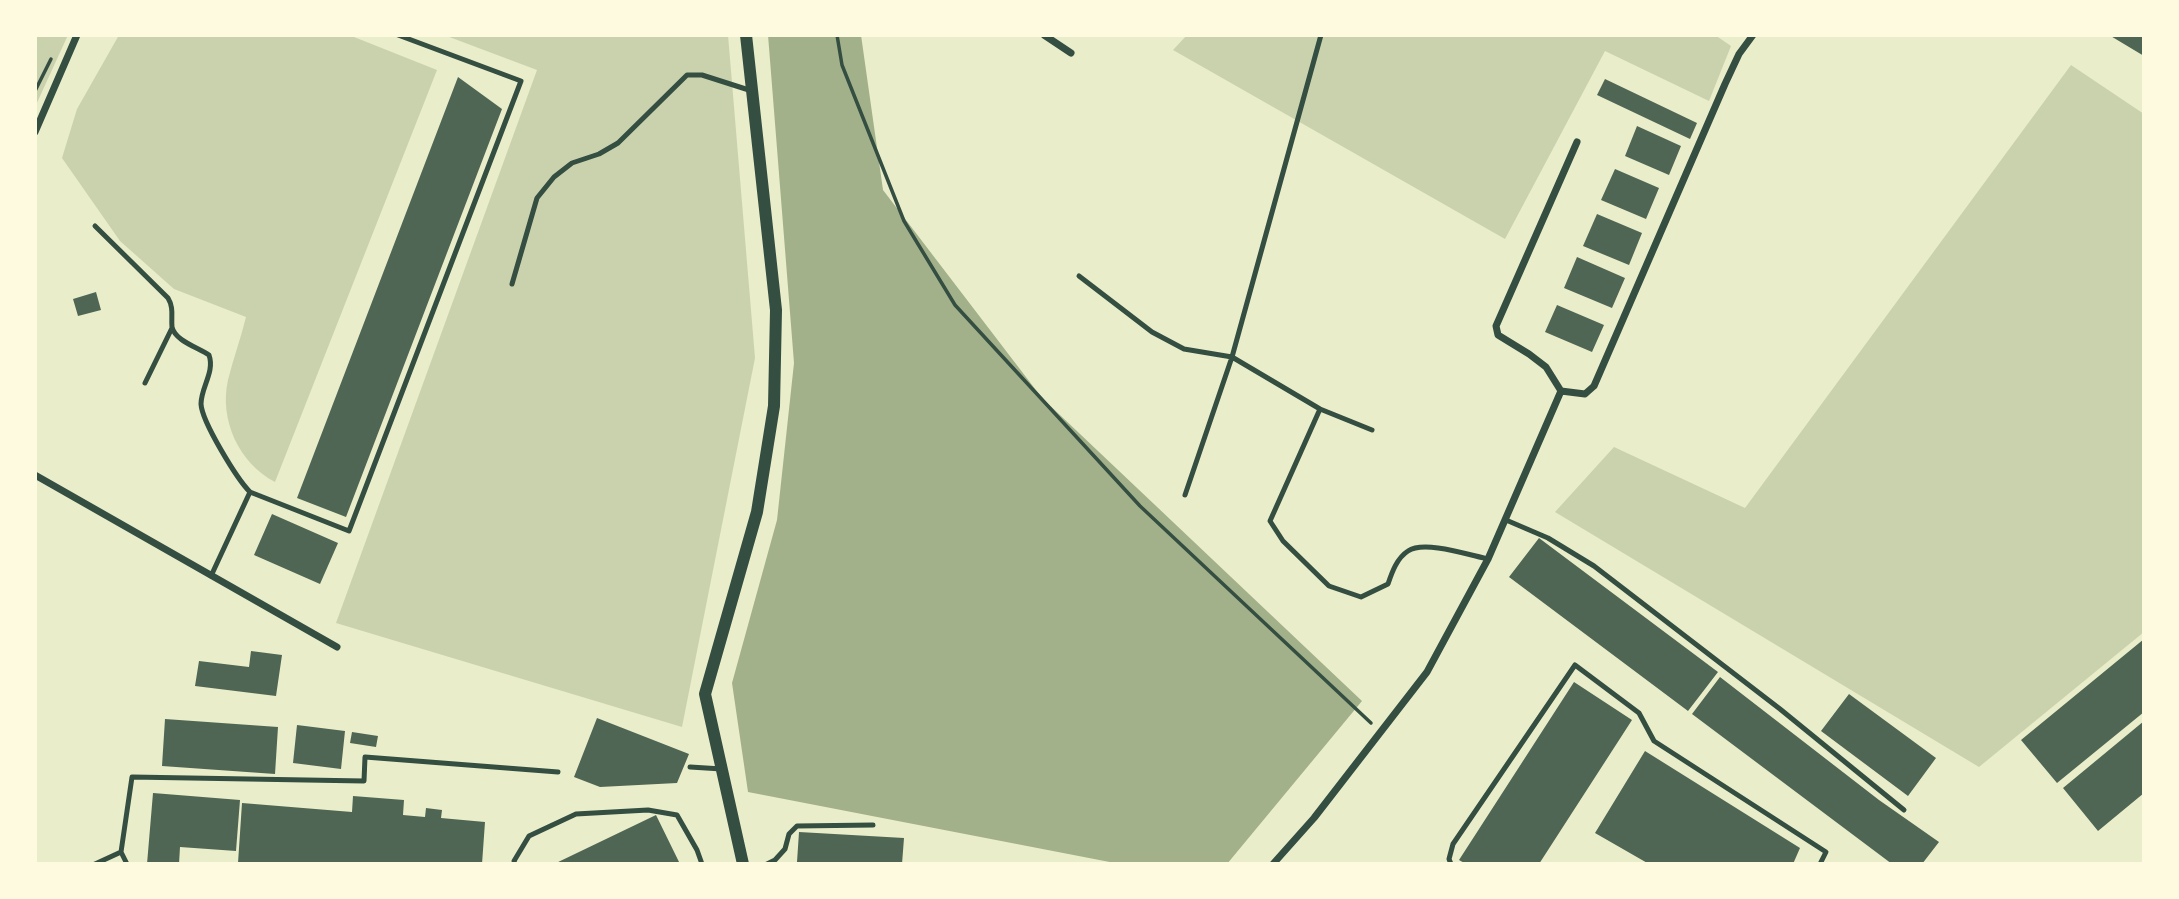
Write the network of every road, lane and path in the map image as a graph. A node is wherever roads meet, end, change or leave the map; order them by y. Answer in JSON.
{"nodes":[{"id":1,"x":77,"y":35,"type":"edge"},
{"id":2,"x":398,"y":35,"type":"edge"},
{"id":3,"x":747,"y":35,"type":"edge"},
{"id":4,"x":837,"y":35,"type":"edge"},
{"id":5,"x":1044,"y":35,"type":"edge"},
{"id":6,"x":1321,"y":35,"type":"edge"},
{"id":7,"x":1753,"y":35,"type":"edge"},
{"id":8,"x":1071,"y":53,"type":"dead end"},
{"id":9,"x":752,"y":91,"type":"junction"},
{"id":10,"x":35,"y":132,"type":"edge"},
{"id":11,"x":1577,"y":142,"type":"dead end"},
{"id":12,"x":95,"y":226,"type":"dead end"},
{"id":13,"x":1079,"y":276,"type":"dead end"},
{"id":14,"x":512,"y":284,"type":"dead end"},
{"id":15,"x":173,"y":328,"type":"junction"},
{"id":16,"x":1232,"y":357,"type":"junction"},
{"id":17,"x":145,"y":383,"type":"dead end"},
{"id":18,"x":1561,"y":391,"type":"junction"},
{"id":19,"x":1320,"y":409,"type":"junction"},
{"id":20,"x":1372,"y":430,"type":"dead end"},
{"id":21,"x":35,"y":475,"type":"edge"},
{"id":22,"x":250,"y":492,"type":"junction"},
{"id":23,"x":1185,"y":495,"type":"dead end"},
{"id":24,"x":1506,"y":520,"type":"junction"},
{"id":25,"x":1489,"y":559,"type":"junction"},
{"id":26,"x":211,"y":576,"type":"junction"},
{"id":27,"x":337,"y":647,"type":"dead end"},
{"id":28,"x":1380,"y":732,"type":"junction"},
{"id":29,"x":690,"y":767,"type":"dead end"},
{"id":30,"x":722,"y":769,"type":"junction"},
{"id":31,"x":558,"y":772,"type":"dead end"},
{"id":32,"x":1905,"y":810,"type":"dead end"},
{"id":33,"x":873,"y":825,"type":"dead end"},
{"id":34,"x":121,"y":852,"type":"junction"},
{"id":35,"x":95,"y":864,"type":"edge"},
{"id":36,"x":127,"y":864,"type":"edge"},
{"id":37,"x":515,"y":864,"type":"edge"},
{"id":38,"x":702,"y":864,"type":"edge"},
{"id":39,"x":743,"y":864,"type":"edge"},
{"id":40,"x":767,"y":864,"type":"edge"},
{"id":41,"x":1273,"y":864,"type":"edge"},
{"id":42,"x":1451,"y":864,"type":"edge"},
{"id":43,"x":1820,"y":864,"type":"edge"}],
"edges":[{"from":1,"to":10,"type":"street"},
{"from":2,"to":22,"type":"lane"},
{"from":3,"to":9,"type":"street"},
{"from":4,"to":28,"type":"path"},
{"from":5,"to":8,"type":"street"},
{"from":6,"to":16,"type":"lane"},
{"from":7,"to":18,"type":"street"},
{"from":9,"to":14,"type":"lane"},
{"from":9,"to":30,"type":"street"},
{"from":11,"to":18,"type":"street"},
{"from":12,"to":15,"type":"lane"},
{"from":13,"to":16,"type":"lane"},
{"from":15,"to":17,"type":"lane"},
{"from":15,"to":22,"type":"lane"},
{"from":16,"to":19,"type":"lane"},
{"from":16,"to":23,"type":"lane"},
{"from":18,"to":24,"type":"street"},
{"from":19,"to":20,"type":"lane"},
{"from":19,"to":25,"type":"lane"},
{"from":21,"to":26,"type":"street"},
{"from":22,"to":26,"type":"lane"},
{"from":24,"to":25,"type":"street"},
{"from":24,"to":32,"type":"lane"},
{"from":25,"to":28,"type":"street"},
{"from":26,"to":27,"type":"street"},
{"from":28,"to":41,"type":"street"},
{"from":29,"to":30,"type":"lane"},
{"from":30,"to":39,"type":"street"},
{"from":31,"to":34,"type":"lane"},
{"from":33,"to":40,"type":"lane"},
{"from":34,"to":35,"type":"lane"},
{"from":34,"to":36,"type":"lane"},
{"from":37,"to":38,"type":"lane"},
{"from":42,"to":43,"type":"lane"}]}
